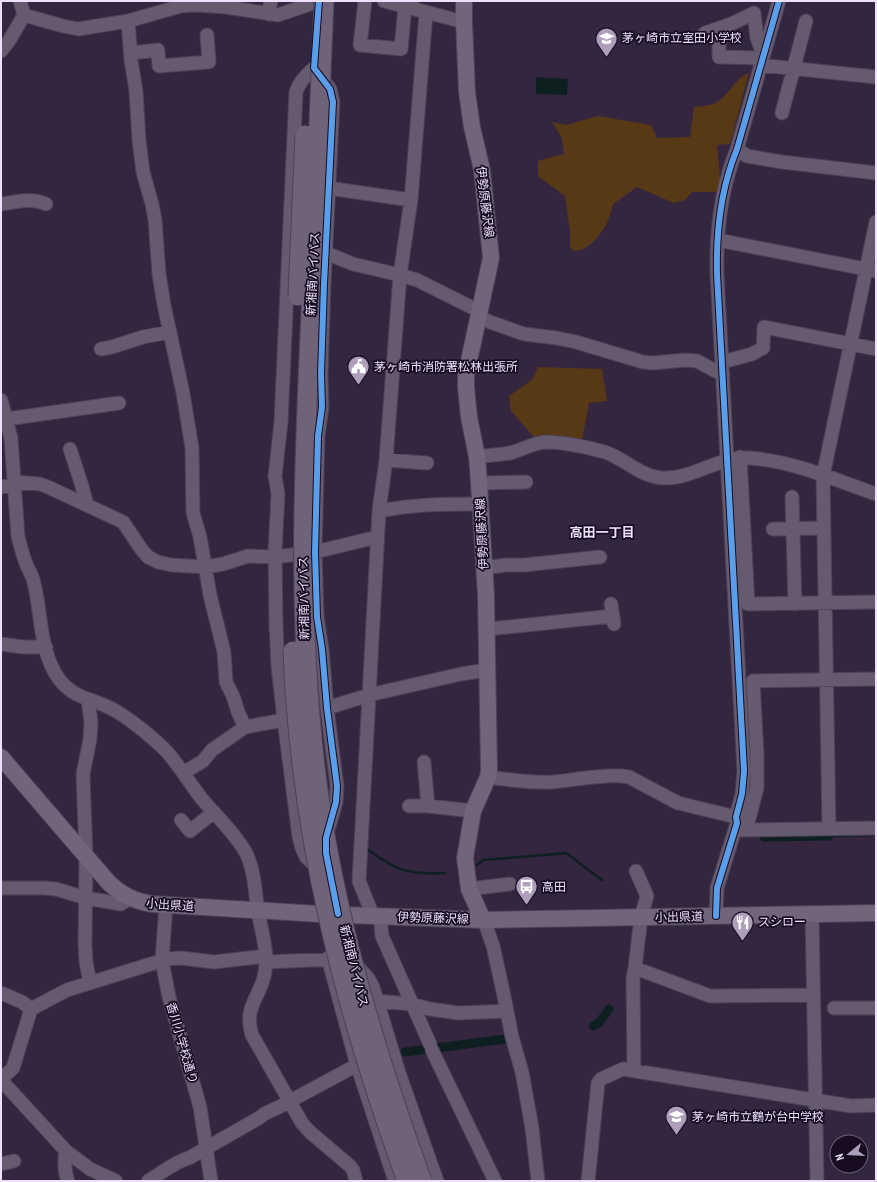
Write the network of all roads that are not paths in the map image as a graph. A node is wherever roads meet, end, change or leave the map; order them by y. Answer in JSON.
{"nodes":[{"id":1,"x":20,"y":1,"type":"edge"},
{"id":2,"x":311,"y":1,"type":"edge"},
{"id":3,"x":319,"y":1,"type":"edge"},
{"id":4,"x":324,"y":1,"type":"edge"},
{"id":5,"x":365,"y":1,"type":"edge"},
{"id":6,"x":384,"y":1,"type":"edge"},
{"id":7,"x":464,"y":1,"type":"edge"},
{"id":8,"x":779,"y":1,"type":"edge"},
{"id":9,"x":408,"y":3,"type":"edge"},
{"id":10,"x":226,"y":4,"type":"edge"},
{"id":11,"x":270,"y":7,"type":"edge"},
{"id":12,"x":426,"y":13,"type":"junction"},
{"id":13,"x":24,"y":15,"type":"junction"},
{"id":14,"x":128,"y":21,"type":"junction"},
{"id":15,"x":806,"y":21,"type":"dead end"},
{"id":16,"x":464,"y":22,"type":"junction"},
{"id":17,"x":718,"y":28,"type":"junction"},
{"id":18,"x":705,"y":33,"type":"dead end"},
{"id":19,"x":207,"y":35,"type":"dead end"},
{"id":20,"x":1,"y":51,"type":"edge"},
{"id":21,"x":131,"y":52,"type":"junction"},
{"id":22,"x":762,"y":59,"type":"junction"},
{"id":23,"x":314,"y":68,"type":"junction"},
{"id":24,"x":794,"y":68,"type":"junction"},
{"id":25,"x":876,"y":77,"type":"edge"},
{"id":26,"x":782,"y":113,"type":"dead end"},
{"id":27,"x":737,"y":149,"type":"junction"},
{"id":28,"x":876,"y":173,"type":"edge"},
{"id":29,"x":328,"y":188,"type":"junction"},
{"id":30,"x":410,"y":200,"type":"junction"},
{"id":31,"x":1,"y":204,"type":"edge"},
{"id":32,"x":46,"y":204,"type":"dead end"},
{"id":33,"x":876,"y":222,"type":"edge"},
{"id":34,"x":718,"y":240,"type":"junction"},
{"id":35,"x":289,"y":244,"type":"junction"},
{"id":36,"x":326,"y":250,"type":"junction"},
{"id":37,"x":871,"y":270,"type":"edge"},
{"id":38,"x":400,"y":275,"type":"junction"},
{"id":39,"x":480,"y":314,"type":"junction"},
{"id":40,"x":170,"y":332,"type":"junction"},
{"id":41,"x":851,"y":344,"type":"junction"},
{"id":42,"x":101,"y":349,"type":"dead end"},
{"id":43,"x":876,"y":349,"type":"edge"},
{"id":44,"x":722,"y":368,"type":"junction"},
{"id":45,"x":119,"y":403,"type":"dead end"},
{"id":46,"x":3,"y":409,"type":"edge"},
{"id":47,"x":70,"y":449,"type":"dead end"},
{"id":48,"x":477,"y":457,"type":"junction"},
{"id":49,"x":734,"y":458,"type":"junction"},
{"id":50,"x":386,"y":460,"type":"junction"},
{"id":51,"x":427,"y":464,"type":"dead end"},
{"id":52,"x":823,"y":476,"type":"junction"},
{"id":53,"x":526,"y":482,"type":"dead end"},
{"id":54,"x":15,"y":483,"type":"junction"},
{"id":55,"x":479,"y":483,"type":"junction"},
{"id":56,"x":1,"y":487,"type":"edge"},
{"id":57,"x":876,"y":494,"type":"edge"},
{"id":58,"x":792,"y":497,"type":"dead end"},
{"id":59,"x":481,"y":504,"type":"junction"},
{"id":60,"x":87,"y":505,"type":"junction"},
{"id":61,"x":379,"y":511,"type":"junction"},
{"id":62,"x":824,"y":528,"type":"junction"},
{"id":63,"x":773,"y":529,"type":"dead end"},
{"id":64,"x":793,"y":529,"type":"junction"},
{"id":65,"x":378,"y":537,"type":"junction"},
{"id":66,"x":315,"y":552,"type":"junction"},
{"id":67,"x":600,"y":556,"type":"dead end"},
{"id":68,"x":275,"y":557,"type":"junction"},
{"id":69,"x":205,"y":567,"type":"junction"},
{"id":70,"x":484,"y":568,"type":"junction"},
{"id":71,"x":876,"y":602,"type":"edge"},
{"id":72,"x":825,"y":603,"type":"junction"},
{"id":73,"x":795,"y":604,"type":"junction"},
{"id":74,"x":613,"y":615,"type":"dead end"},
{"id":75,"x":488,"y":629,"type":"junction"},
{"id":76,"x":1,"y":644,"type":"edge"},
{"id":77,"x":46,"y":647,"type":"junction"},
{"id":78,"x":487,"y":670,"type":"junction"},
{"id":79,"x":876,"y":679,"type":"edge"},
{"id":80,"x":826,"y":680,"type":"junction"},
{"id":81,"x":368,"y":695,"type":"junction"},
{"id":82,"x":88,"y":700,"type":"junction"},
{"id":83,"x":327,"y":708,"type":"junction"},
{"id":84,"x":284,"y":720,"type":"junction"},
{"id":85,"x":245,"y":727,"type":"junction"},
{"id":86,"x":1,"y":757,"type":"edge"},
{"id":87,"x":424,"y":762,"type":"dead end"},
{"id":88,"x":183,"y":773,"type":"junction"},
{"id":89,"x":488,"y":777,"type":"junction"},
{"id":90,"x":410,"y":806,"type":"dead end"},
{"id":91,"x":428,"y":806,"type":"junction"},
{"id":92,"x":473,"y":811,"type":"junction"},
{"id":93,"x":214,"y":812,"type":"junction"},
{"id":94,"x":181,"y":820,"type":"dead end"},
{"id":95,"x":739,"y":825,"type":"junction"},
{"id":96,"x":876,"y":828,"type":"edge"},
{"id":97,"x":829,"y":829,"type":"junction"},
{"id":98,"x":86,"y":856,"type":"junction"},
{"id":99,"x":636,"y":871,"type":"dead end"},
{"id":100,"x":510,"y":884,"type":"dead end"},
{"id":101,"x":1,"y":888,"type":"edge"},
{"id":102,"x":468,"y":889,"type":"junction"},
{"id":103,"x":86,"y":898,"type":"junction"},
{"id":104,"x":129,"y":898,"type":"junction"},
{"id":105,"x":166,"y":905,"type":"junction"},
{"id":106,"x":258,"y":910,"type":"junction"},
{"id":107,"x":876,"y":913,"type":"edge"},
{"id":108,"x":334,"y":914,"type":"junction"},
{"id":109,"x":812,"y":914,"type":"junction"},
{"id":110,"x":377,"y":916,"type":"junction"},
{"id":111,"x":716,"y":916,"type":"junction"},
{"id":112,"x":641,"y":917,"type":"junction"},
{"id":113,"x":483,"y":920,"type":"junction"},
{"id":114,"x":266,"y":959,"type":"junction"},
{"id":115,"x":162,"y":960,"type":"junction"},
{"id":116,"x":340,"y":961,"type":"junction"},
{"id":117,"x":635,"y":968,"type":"junction"},
{"id":118,"x":90,"y":983,"type":"junction"},
{"id":119,"x":1,"y":993,"type":"edge"},
{"id":120,"x":813,"y":995,"type":"junction"},
{"id":121,"x":377,"y":1001,"type":"junction"},
{"id":122,"x":411,"y":1004,"type":"junction"},
{"id":123,"x":834,"y":1008,"type":"dead end"},
{"id":124,"x":876,"y":1008,"type":"edge"},
{"id":125,"x":31,"y":1009,"type":"junction"},
{"id":126,"x":507,"y":1011,"type":"junction"},
{"id":127,"x":357,"y":1065,"type":"junction"},
{"id":128,"x":634,"y":1071,"type":"junction"},
{"id":129,"x":1,"y":1079,"type":"edge"},
{"id":130,"x":815,"y":1100,"type":"junction"},
{"id":131,"x":289,"y":1101,"type":"junction"},
{"id":132,"x":376,"y":1101,"type":"junction"},
{"id":133,"x":876,"y":1106,"type":"edge"},
{"id":134,"x":206,"y":1148,"type":"junction"},
{"id":135,"x":66,"y":1151,"type":"junction"},
{"id":136,"x":68,"y":1181,"type":"edge"},
{"id":137,"x":116,"y":1181,"type":"edge"},
{"id":138,"x":148,"y":1181,"type":"edge"},
{"id":139,"x":211,"y":1181,"type":"edge"},
{"id":140,"x":356,"y":1181,"type":"edge"},
{"id":141,"x":395,"y":1181,"type":"edge"},
{"id":142,"x":407,"y":1181,"type":"edge"},
{"id":143,"x":411,"y":1181,"type":"edge"},
{"id":144,"x":419,"y":1181,"type":"edge"},
{"id":145,"x":422,"y":1181,"type":"edge"},
{"id":146,"x":437,"y":1181,"type":"edge"},
{"id":147,"x":495,"y":1181,"type":"edge"},
{"id":148,"x":538,"y":1181,"type":"edge"},
{"id":149,"x":588,"y":1181,"type":"edge"},
{"id":150,"x":817,"y":1181,"type":"edge"}],
"edges":[{"from":1,"to":13,"type":"street"},
{"from":2,"to":142,"type":"highway","name":"新湘南バイパス","bridge":true},
{"from":3,"to":11,"type":"street"},
{"from":3,"to":23,"type":"street"},
{"from":4,"to":145,"type":"highway","name":"新湘南バイパス","bridge":true},
{"from":5,"to":9,"type":"street"},
{"from":6,"to":9,"type":"street"},
{"from":7,"to":16,"type":"main road","name":"伊勢原藤沢線"},
{"from":8,"to":22,"type":"street"},
{"from":9,"to":12,"type":"street"},
{"from":10,"to":11,"type":"street"},
{"from":10,"to":14,"type":"street"},
{"from":12,"to":16,"type":"street"},
{"from":12,"to":30,"type":"street"},
{"from":13,"to":14,"type":"street"},
{"from":13,"to":20,"type":"street"},
{"from":14,"to":21,"type":"street"},
{"from":15,"to":24,"type":"street"},
{"from":16,"to":39,"type":"main road","name":"伊勢原藤沢線"},
{"from":17,"to":18,"type":"street"},
{"from":17,"to":22,"type":"street"},
{"from":17,"to":22,"type":"street"},
{"from":19,"to":21,"type":"street"},
{"from":21,"to":40,"type":"street"},
{"from":22,"to":24,"type":"street"},
{"from":22,"to":27,"type":"street"},
{"from":23,"to":29,"type":"street"},
{"from":23,"to":35,"type":"street"},
{"from":24,"to":25,"type":"street"},
{"from":24,"to":26,"type":"street"},
{"from":27,"to":28,"type":"street"},
{"from":27,"to":34,"type":"street"},
{"from":29,"to":30,"type":"street"},
{"from":29,"to":36,"type":"street"},
{"from":30,"to":38,"type":"street"},
{"from":31,"to":32,"type":"street"},
{"from":33,"to":37,"type":"street"},
{"from":34,"to":37,"type":"street"},
{"from":34,"to":44,"type":"street"},
{"from":35,"to":36,"type":"street"},
{"from":35,"to":68,"type":"street"},
{"from":36,"to":38,"type":"street"},
{"from":36,"to":66,"type":"street"},
{"from":37,"to":41,"type":"street"},
{"from":38,"to":39,"type":"street"},
{"from":38,"to":50,"type":"street"},
{"from":39,"to":44,"type":"street"},
{"from":39,"to":48,"type":"main road","name":"伊勢原藤沢線"},
{"from":40,"to":42,"type":"street"},
{"from":40,"to":69,"type":"street"},
{"from":41,"to":43,"type":"street"},
{"from":41,"to":44,"type":"street"},
{"from":41,"to":52,"type":"street"},
{"from":44,"to":49,"type":"street"},
{"from":45,"to":46,"type":"street"},
{"from":46,"to":54,"type":"street"},
{"from":47,"to":60,"type":"street"},
{"from":48,"to":49,"type":"street"},
{"from":48,"to":55,"type":"main road","name":"伊勢原藤沢線"},
{"from":49,"to":52,"type":"street"},
{"from":49,"to":73,"type":"street"},
{"from":49,"to":95,"type":"street"},
{"from":50,"to":51,"type":"street"},
{"from":50,"to":61,"type":"street"},
{"from":52,"to":57,"type":"street"},
{"from":52,"to":62,"type":"street"},
{"from":53,"to":55,"type":"street"},
{"from":54,"to":56,"type":"street"},
{"from":54,"to":60,"type":"street"},
{"from":54,"to":77,"type":"street"},
{"from":55,"to":59,"type":"main road","name":"伊勢原藤沢線"},
{"from":58,"to":64,"type":"street"},
{"from":59,"to":61,"type":"street"},
{"from":59,"to":70,"type":"main road","name":"伊勢原藤沢線"},
{"from":60,"to":69,"type":"street"},
{"from":61,"to":65,"type":"street"},
{"from":62,"to":64,"type":"street"},
{"from":62,"to":72,"type":"street"},
{"from":63,"to":64,"type":"street"},
{"from":64,"to":73,"type":"street"},
{"from":65,"to":66,"type":"street"},
{"from":65,"to":81,"type":"street"},
{"from":66,"to":68,"type":"street"},
{"from":66,"to":83,"type":"street"},
{"from":67,"to":70,"type":"street"},
{"from":68,"to":69,"type":"street"},
{"from":68,"to":84,"type":"street"},
{"from":69,"to":85,"type":"street"},
{"from":70,"to":75,"type":"main road","name":"伊勢原藤沢線"},
{"from":71,"to":72,"type":"street"},
{"from":72,"to":73,"type":"street"},
{"from":72,"to":80,"type":"street"},
{"from":74,"to":75,"type":"street"},
{"from":75,"to":78,"type":"main road","name":"伊勢原藤沢線"},
{"from":76,"to":77,"type":"street"},
{"from":77,"to":82,"type":"street"},
{"from":78,"to":81,"type":"street"},
{"from":78,"to":89,"type":"main road","name":"伊勢原藤沢線"},
{"from":79,"to":80,"type":"street"},
{"from":80,"to":95,"type":"street"},
{"from":80,"to":97,"type":"street"},
{"from":81,"to":83,"type":"street"},
{"from":81,"to":110,"type":"street"},
{"from":82,"to":88,"type":"street"},
{"from":82,"to":98,"type":"street"},
{"from":83,"to":108,"type":"street"},
{"from":84,"to":85,"type":"street"},
{"from":84,"to":108,"type":"street"},
{"from":85,"to":88,"type":"street"},
{"from":86,"to":98,"type":"main road","name":"小出県道"},
{"from":87,"to":91,"type":"street"},
{"from":88,"to":93,"type":"street"},
{"from":89,"to":92,"type":"main road","name":"伊勢原藤沢線"},
{"from":89,"to":95,"type":"street"},
{"from":90,"to":91,"type":"street"},
{"from":91,"to":92,"type":"street"},
{"from":92,"to":102,"type":"main road","name":"伊勢原藤沢線"},
{"from":93,"to":94,"type":"street"},
{"from":93,"to":106,"type":"street"},
{"from":95,"to":97,"type":"street"},
{"from":95,"to":111,"type":"street"},
{"from":96,"to":97,"type":"street"},
{"from":98,"to":103,"type":"street"},
{"from":98,"to":104,"type":"main road","name":"小出県道"},
{"from":99,"to":112,"type":"street"},
{"from":100,"to":102,"type":"street"},
{"from":101,"to":103,"type":"street"},
{"from":102,"to":113,"type":"main road","name":"伊勢原藤沢線"},
{"from":103,"to":104,"type":"street"},
{"from":103,"to":118,"type":"street"},
{"from":104,"to":105,"type":"main road","name":"小出県道"},
{"from":105,"to":106,"type":"main road","name":"小出県道"},
{"from":105,"to":115,"type":"street","name":"香川小学校通り"},
{"from":106,"to":108,"type":"main road","name":"小出県道"},
{"from":106,"to":114,"type":"street"},
{"from":107,"to":109,"type":"main road","name":"小出県道"},
{"from":108,"to":110,"type":"main road","name":"伊勢原藤沢線"},
{"from":108,"to":116,"type":"main road"},
{"from":109,"to":111,"type":"main road","name":"小出県道"},
{"from":109,"to":120,"type":"street"},
{"from":110,"to":113,"type":"main road","name":"伊勢原藤沢線"},
{"from":110,"to":122,"type":"street"},
{"from":111,"to":112,"type":"main road","name":"小出県道"},
{"from":112,"to":113,"type":"main road","name":"小出県道"},
{"from":112,"to":117,"type":"street"},
{"from":113,"to":126,"type":"street"},
{"from":114,"to":115,"type":"street"},
{"from":114,"to":116,"type":"street"},
{"from":114,"to":131,"type":"street"},
{"from":115,"to":118,"type":"street"},
{"from":115,"to":134,"type":"street","name":"香川小学校通り"},
{"from":116,"to":121,"type":"street"},
{"from":116,"to":127,"type":"street"},
{"from":116,"to":132,"type":"main road"},
{"from":116,"to":144,"type":"main road"},
{"from":117,"to":120,"type":"street"},
{"from":117,"to":128,"type":"street"},
{"from":118,"to":125,"type":"street"},
{"from":119,"to":125,"type":"street"},
{"from":120,"to":130,"type":"street"},
{"from":121,"to":122,"type":"street"},
{"from":121,"to":146,"type":"street"},
{"from":122,"to":126,"type":"street"},
{"from":122,"to":147,"type":"street"},
{"from":123,"to":124,"type":"street"},
{"from":125,"to":129,"type":"street"},
{"from":126,"to":148,"type":"street"},
{"from":127,"to":131,"type":"street"},
{"from":127,"to":132,"type":"street"},
{"from":128,"to":130,"type":"street"},
{"from":128,"to":149,"type":"street"},
{"from":129,"to":135,"type":"street"},
{"from":130,"to":133,"type":"street"},
{"from":130,"to":150,"type":"street"},
{"from":131,"to":134,"type":"street"},
{"from":131,"to":140,"type":"street"},
{"from":132,"to":141,"type":"street"},
{"from":132,"to":143,"type":"main road"},
{"from":134,"to":138,"type":"street"},
{"from":134,"to":139,"type":"street","name":"香川小学校通り"},
{"from":135,"to":136,"type":"street"},
{"from":135,"to":137,"type":"street"}]}
